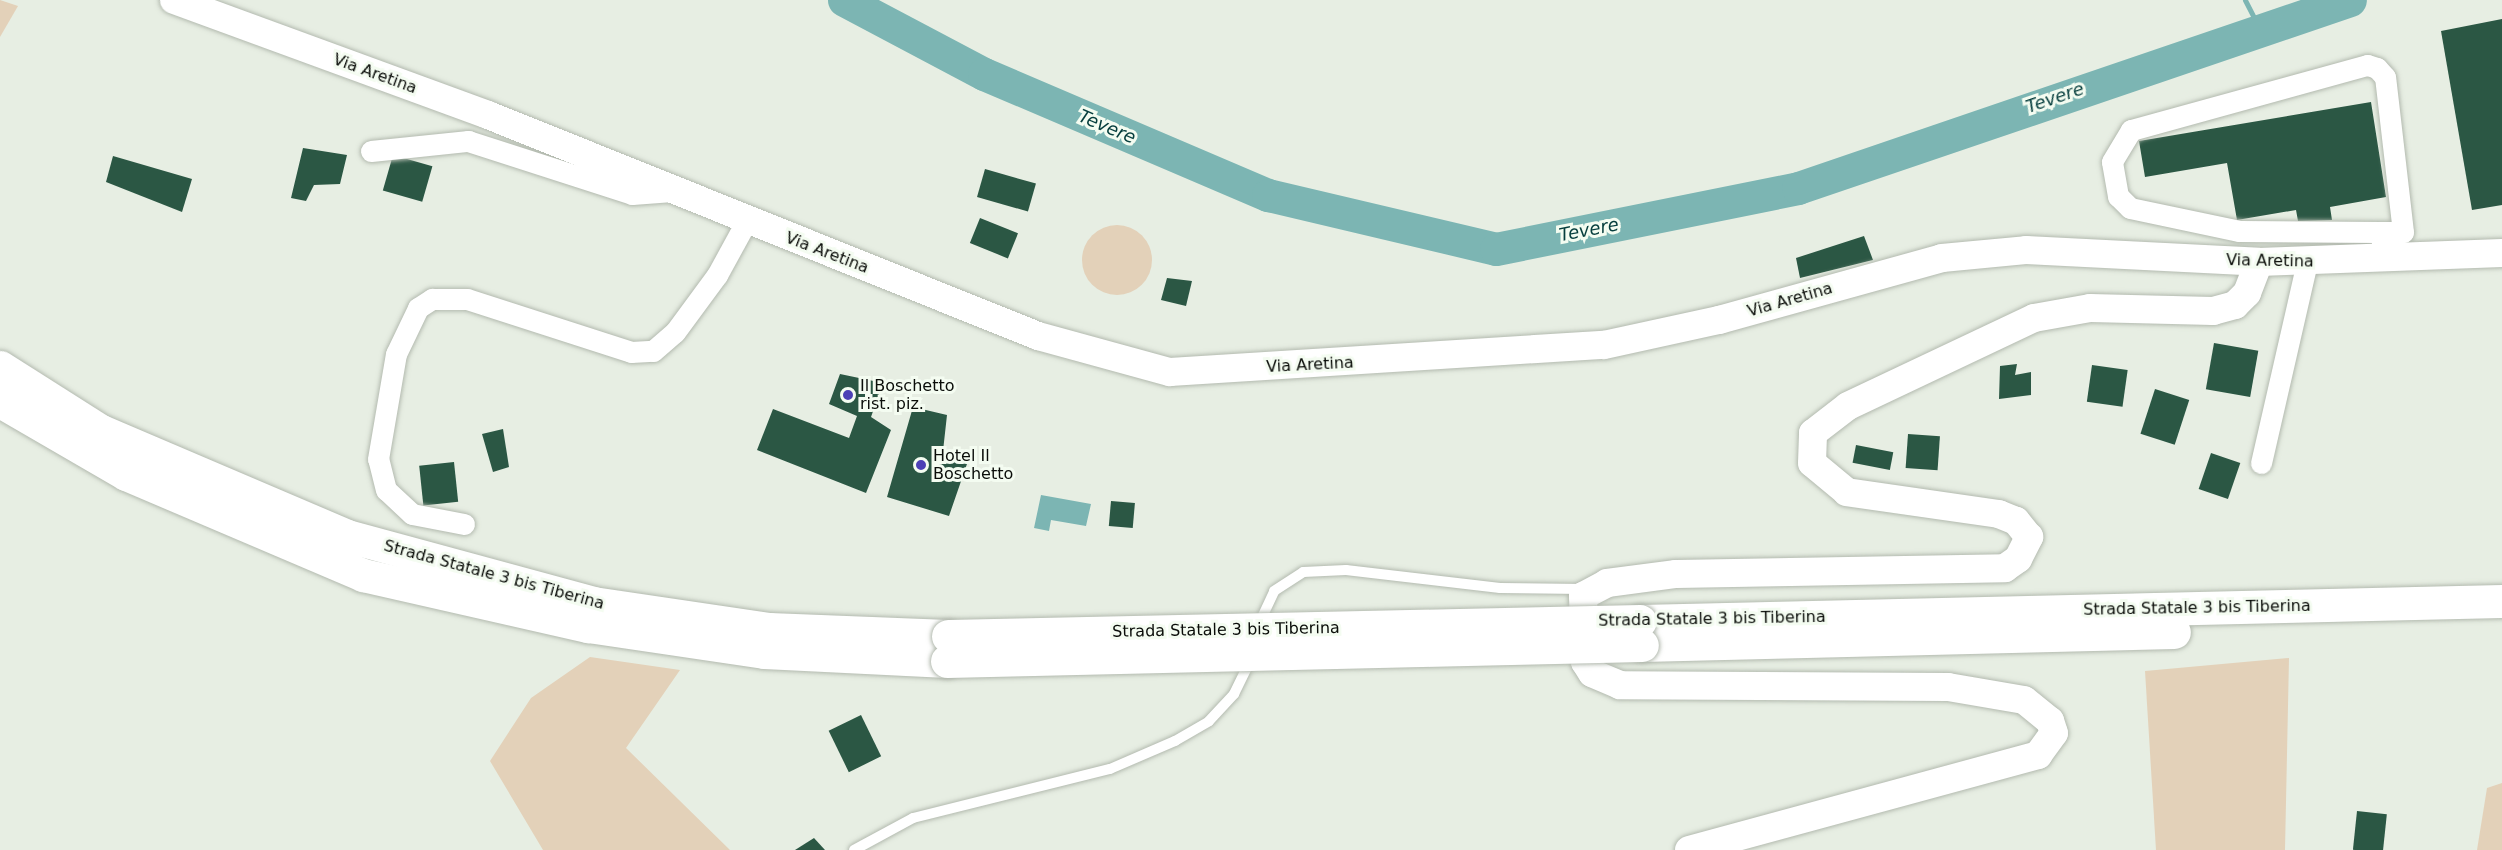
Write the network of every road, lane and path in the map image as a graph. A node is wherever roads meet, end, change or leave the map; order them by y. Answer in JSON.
{"nodes":[{"id":1,"x":174,"y":0,"type":"edge"},
{"id":2,"x":371,"y":151,"type":"dead end"},
{"id":3,"x":673,"y":191,"type":"junction"},
{"id":4,"x":746,"y":222,"type":"junction"},
{"id":5,"x":2382,"y":245,"type":"junction"},
{"id":6,"x":2502,"y":253,"type":"edge"},
{"id":7,"x":2259,"y":262,"type":"junction"},
{"id":8,"x":2307,"y":262,"type":"junction"},
{"id":9,"x":0,"y":367,"type":"edge"},
{"id":10,"x":0,"y":401,"type":"edge"},
{"id":11,"x":2261,"y":464,"type":"dead end"},
{"id":12,"x":464,"y":524,"type":"dead end"},
{"id":13,"x":1591,"y":589,"type":"junction"},
{"id":14,"x":2502,"y":602,"type":"edge"},
{"id":15,"x":2502,"y":624,"type":"edge"},
{"id":16,"x":1641,"y":633,"type":"junction"},
{"id":17,"x":948,"y":649,"type":"junction"},
{"id":18,"x":854,"y":850,"type":"edge"},
{"id":19,"x":1689,"y":850,"type":"edge"}],
"edges":[{"from":1,"to":3,"type":"main road","name":"Via Aretina"},
{"from":2,"to":3,"type":"street"},
{"from":3,"to":4,"type":"main road","name":"Via Aretina"},
{"from":4,"to":7,"type":"main road","name":"Via Aretina"},
{"from":4,"to":12,"type":"street"},
{"from":5,"to":5,"type":"street"},
{"from":5,"to":6,"type":"main road","name":"Via Aretina"},
{"from":5,"to":8,"type":"main road","name":"Via Aretina"},
{"from":7,"to":8,"type":"main road","name":"Via Aretina"},
{"from":7,"to":13,"type":"main road"},
{"from":8,"to":11,"type":"street"},
{"from":9,"to":17,"type":"highway","name":"Strada Statale 3 bis Tiberina"},
{"from":10,"to":17,"type":"highway","name":"Strada Statale 3 bis Tiberina"},
{"from":13,"to":18,"type":"lane"},
{"from":13,"to":19,"type":"main road"},
{"from":14,"to":16,"type":"highway","name":"Strada Statale 3 bis Tiberina"},
{"from":15,"to":16,"type":"highway","name":"Strada Statale 3 bis Tiberina"},
{"from":16,"to":17,"type":"highway","name":"Strada Statale 3 bis Tiberina","bridge":true}]}
